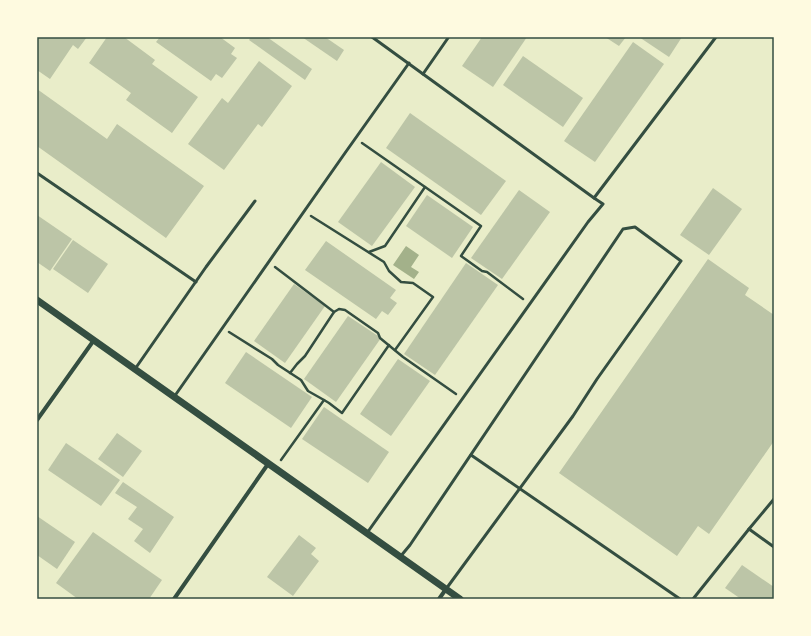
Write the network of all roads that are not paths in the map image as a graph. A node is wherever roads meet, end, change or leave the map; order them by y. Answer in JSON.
{"nodes":[{"id":1,"x":372,"y":37,"type":"edge"},
{"id":2,"x":716,"y":37,"type":"edge"},
{"id":3,"x":448,"y":38,"type":"edge"},
{"id":4,"x":409,"y":63,"type":"junction"},
{"id":5,"x":423,"y":74,"type":"junction"},
{"id":6,"x":37,"y":173,"type":"edge"},
{"id":7,"x":594,"y":198,"type":"junction"},
{"id":8,"x":255,"y":200,"type":"dead end"},
{"id":9,"x":196,"y":282,"type":"junction"},
{"id":10,"x":37,"y":300,"type":"edge"},
{"id":11,"x":94,"y":340,"type":"junction"},
{"id":12,"x":135,"y":369,"type":"junction"},
{"id":13,"x":174,"y":397,"type":"junction"},
{"id":14,"x":37,"y":420,"type":"edge"},
{"id":15,"x":471,"y":455,"type":"junction"},
{"id":16,"x":268,"y":464,"type":"junction"},
{"id":17,"x":520,"y":489,"type":"junction"},
{"id":18,"x":774,"y":499,"type":"edge"},
{"id":19,"x":749,"y":529,"type":"junction"},
{"id":20,"x":367,"y":533,"type":"junction"},
{"id":21,"x":774,"y":547,"type":"edge"},
{"id":22,"x":400,"y":558,"type":"junction"},
{"id":23,"x":446,"y":589,"type":"junction"},
{"id":24,"x":174,"y":599,"type":"edge"},
{"id":25,"x":439,"y":599,"type":"edge"},
{"id":26,"x":460,"y":599,"type":"edge"},
{"id":27,"x":680,"y":599,"type":"edge"},
{"id":28,"x":693,"y":599,"type":"edge"}],
"edges":[{"from":1,"to":4,"type":"lane"},
{"from":2,"to":7,"type":"lane"},
{"from":3,"to":5,"type":"lane"},
{"from":4,"to":5,"type":"lane"},
{"from":4,"to":13,"type":"lane"},
{"from":5,"to":7,"type":"lane"},
{"from":6,"to":9,"type":"lane"},
{"from":7,"to":20,"type":"lane"},
{"from":8,"to":9,"type":"lane"},
{"from":9,"to":12,"type":"lane"},
{"from":10,"to":11,"type":"street"},
{"from":11,"to":12,"type":"street"},
{"from":11,"to":14,"type":"street"},
{"from":12,"to":13,"type":"street"},
{"from":13,"to":16,"type":"street"},
{"from":15,"to":17,"type":"lane"},
{"from":15,"to":17,"type":"lane"},
{"from":15,"to":22,"type":"lane"},
{"from":16,"to":20,"type":"street"},
{"from":16,"to":24,"type":"street"},
{"from":17,"to":23,"type":"lane"},
{"from":17,"to":27,"type":"lane"},
{"from":18,"to":19,"type":"lane"},
{"from":19,"to":21,"type":"lane"},
{"from":19,"to":28,"type":"lane"},
{"from":20,"to":22,"type":"street"},
{"from":22,"to":23,"type":"street"},
{"from":23,"to":25,"type":"street"},
{"from":23,"to":26,"type":"street"}]}
